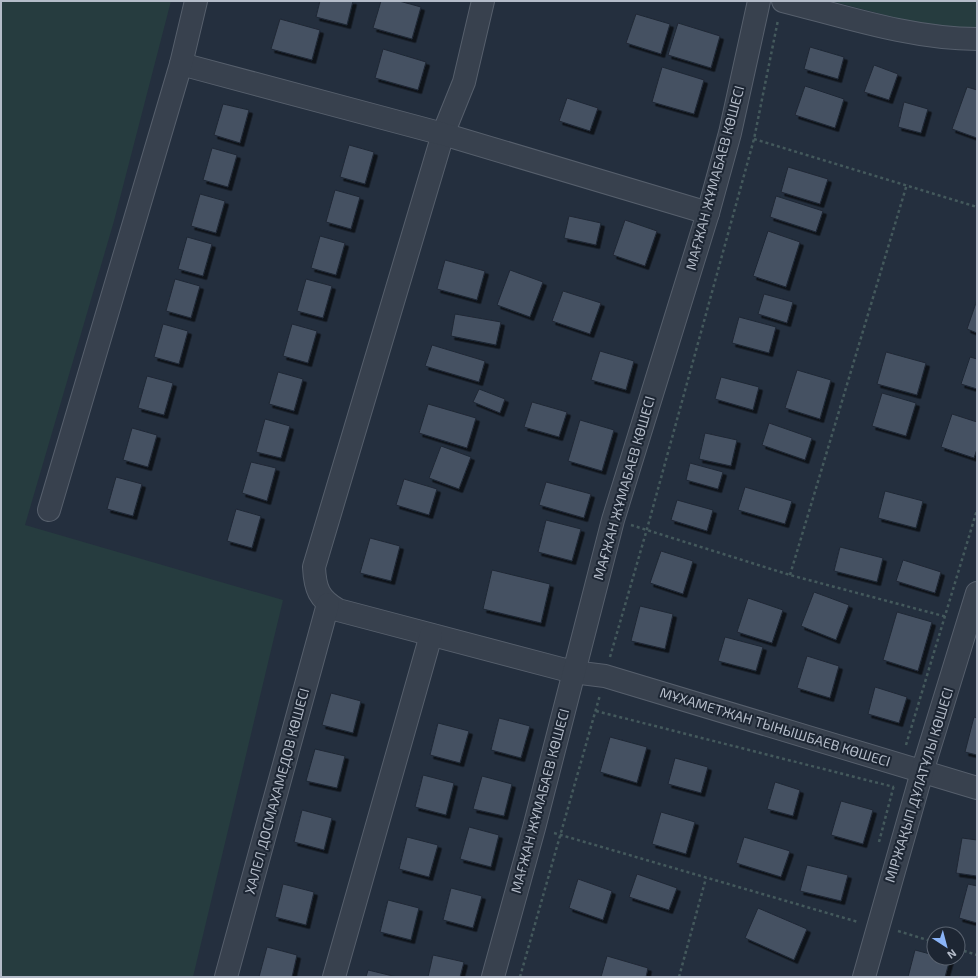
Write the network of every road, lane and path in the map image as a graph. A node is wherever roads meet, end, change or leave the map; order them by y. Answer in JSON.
{"nodes":[{"id":1,"x":196,"y":1,"type":"edge"},
{"id":2,"x":483,"y":1,"type":"edge"},
{"id":3,"x":759,"y":1,"type":"edge"},
{"id":4,"x":781,"y":9,"type":"edge"},
{"id":5,"x":977,"y":39,"type":"edge"},
{"id":6,"x":180,"y":64,"type":"junction"},
{"id":7,"x":730,"y":133,"type":"junction"},
{"id":8,"x":443,"y":134,"type":"junction"},
{"id":9,"x":754,"y":139,"type":"junction"},
{"id":10,"x":907,"y":184,"type":"junction"},
{"id":11,"x":977,"y":206,"type":"edge"},
{"id":12,"x":708,"y":213,"type":"junction"},
{"id":13,"x":48,"y":510,"type":"dead end"},
{"id":14,"x":613,"y":520,"type":"junction"},
{"id":15,"x":648,"y":529,"type":"junction"},
{"id":16,"x":790,"y":575,"type":"junction"},
{"id":17,"x":977,"y":593,"type":"edge"},
{"id":18,"x":328,"y":604,"type":"junction"},
{"id":19,"x":970,"y":621,"type":"junction"},
{"id":20,"x":431,"y":635,"type":"junction"},
{"id":21,"x":573,"y":672,"type":"junction"},
{"id":22,"x":605,"y":676,"type":"junction"},
{"id":23,"x":596,"y":711,"type":"junction"},
{"id":24,"x":919,"y":782,"type":"junction"},
{"id":25,"x":977,"y":788,"type":"edge"},
{"id":26,"x":534,"y":828,"type":"junction"},
{"id":27,"x":559,"y":834,"type":"junction"},
{"id":28,"x":706,"y":878,"type":"junction"},
{"id":29,"x":878,"y":925,"type":"junction"},
{"id":30,"x":926,"y":940,"type":"edge"},
{"id":31,"x":966,"y":952,"type":"edge"},
{"id":32,"x":977,"y":955,"type":"edge"},
{"id":33,"x":226,"y":977,"type":"edge"},
{"id":34,"x":334,"y":977,"type":"edge"},
{"id":35,"x":493,"y":977,"type":"edge"},
{"id":36,"x":520,"y":977,"type":"edge"},
{"id":37,"x":679,"y":977,"type":"edge"},
{"id":38,"x":864,"y":977,"type":"edge"}],
"edges":[{"from":1,"to":6,"type":"street"},
{"from":2,"to":8,"type":"street"},
{"from":3,"to":7,"type":"street","name":"МАҒЖАН ЖҰМАБАЕВ КӨШЕСІ"},
{"from":4,"to":5,"type":"street"},
{"from":4,"to":9,"type":"path"},
{"from":6,"to":8,"type":"street"},
{"from":6,"to":13,"type":"street"},
{"from":7,"to":9,"type":"path"},
{"from":7,"to":12,"type":"street","name":"МАҒЖАН ЖҰМАБАЕВ КӨШЕСІ"},
{"from":8,"to":12,"type":"street"},
{"from":8,"to":18,"type":"street"},
{"from":9,"to":10,"type":"path"},
{"from":9,"to":15,"type":"path"},
{"from":10,"to":11,"type":"path"},
{"from":10,"to":16,"type":"path"},
{"from":12,"to":14,"type":"street","name":"МАҒЖАН ЖҰМАБАЕВ КӨШЕСІ"},
{"from":14,"to":15,"type":"path"},
{"from":14,"to":21,"type":"street","name":"МАҒЖАН ЖҰМАБАЕВ КӨШЕСІ"},
{"from":15,"to":16,"type":"path"},
{"from":15,"to":22,"type":"path"},
{"from":16,"to":19,"type":"path"},
{"from":17,"to":19,"type":"street","name":"МІРЖАҚЫП ДҰЛАТҰЛЫ КӨШЕСІ"},
{"from":18,"to":20,"type":"street","name":"МҰХАМЕТЖАН ТЫНЫШБАЕВ КӨШЕСІ"},
{"from":18,"to":33,"type":"street","name":"ХАЛЕЛ ДОСМАХАМЕДОВ КӨШЕСІ"},
{"from":19,"to":24,"type":"street","name":"МІРЖАҚЫП ДҰЛАТҰЛЫ КӨШЕСІ"},
{"from":20,"to":21,"type":"street","name":"МҰХАМЕТЖАН ТЫНЫШБАЕВ КӨШЕСІ"},
{"from":20,"to":34,"type":"street"},
{"from":21,"to":22,"type":"street","name":"МҰХАМЕТЖАН ТЫНЫШБАЕВ КӨШЕСІ"},
{"from":21,"to":26,"type":"street","name":"МАҒЖАН ЖҰМАБАЕВ КӨШЕСІ"},
{"from":22,"to":23,"type":"path"},
{"from":22,"to":24,"type":"street","name":"МҰХАМЕТЖАН ТЫНЫШБАЕВ КӨШЕСІ"},
{"from":23,"to":24,"type":"path"},
{"from":23,"to":27,"type":"path"},
{"from":24,"to":25,"type":"street","name":"МҰХАМЕТЖАН ТЫНЫШБАЕВ КӨШЕСІ"},
{"from":24,"to":29,"type":"street","name":"МІРЖАҚЫП ДҰЛАТҰЛЫ КӨШЕСІ"},
{"from":26,"to":27,"type":"path"},
{"from":26,"to":35,"type":"street","name":"МАҒЖАН ЖҰМАБАЕВ КӨШЕСІ"},
{"from":27,"to":28,"type":"path"},
{"from":27,"to":36,"type":"path"},
{"from":28,"to":29,"type":"path"},
{"from":28,"to":37,"type":"path"},
{"from":29,"to":30,"type":"path"},
{"from":29,"to":38,"type":"street","name":"МІРЖАҚЫП ДҰЛАТҰЛЫ КӨШЕСІ"},
{"from":31,"to":32,"type":"path"}]}
